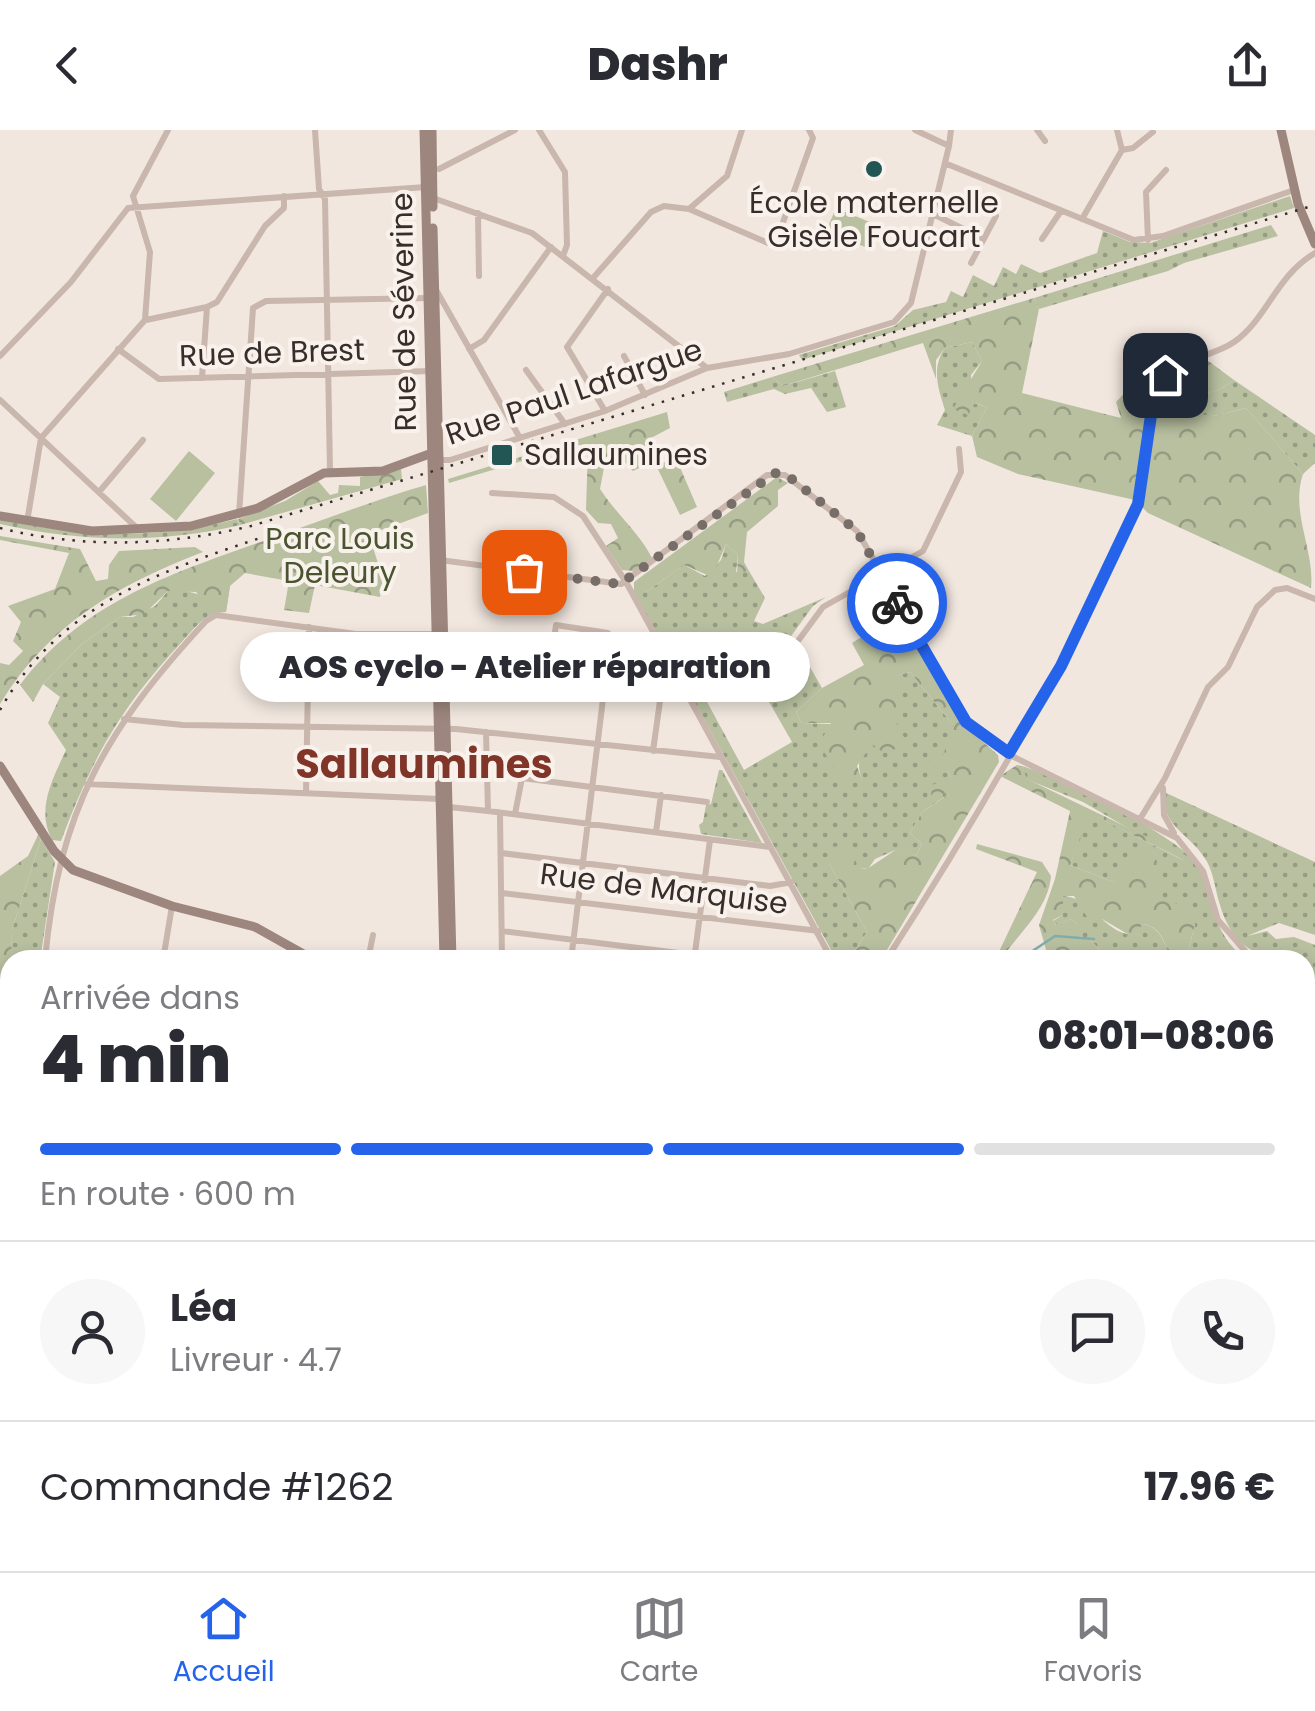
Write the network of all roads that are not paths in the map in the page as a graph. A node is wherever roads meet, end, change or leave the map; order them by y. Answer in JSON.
{"nodes":[{"id":1,"x":168,"y":130,"type":"edge"},
{"id":2,"x":315,"y":130,"type":"edge"},
{"id":3,"x":428,"y":130,"type":"edge"},
{"id":4,"x":515,"y":130,"type":"edge"},
{"id":5,"x":539,"y":130,"type":"edge"},
{"id":6,"x":742,"y":130,"type":"edge"},
{"id":7,"x":809,"y":130,"type":"edge"},
{"id":8,"x":915,"y":130,"type":"edge"},
{"id":9,"x":1037,"y":130,"type":"edge"},
{"id":10,"x":1117,"y":130,"type":"edge"},
{"id":11,"x":1281,"y":130,"type":"edge"},
{"id":12,"x":954,"y":131,"type":"edge"},
{"id":13,"x":1153,"y":132,"type":"edge"},
{"id":14,"x":1045,"y":141,"type":"dead end"},
{"id":15,"x":948,"y":146,"type":"junction"},
{"id":16,"x":1122,"y":150,"type":"junction"},
{"id":17,"x":947,"y":164,"type":"junction"},
{"id":18,"x":439,"y":169,"type":"dead end"},
{"id":19,"x":1166,"y":170,"type":"dead end"},
{"id":20,"x":1294,"y":190,"type":"junction"},
{"id":21,"x":430,"y":192,"type":"junction"},
{"id":22,"x":322,"y":193,"type":"junction"},
{"id":23,"x":284,"y":196,"type":"junction"},
{"id":24,"x":136,"y":206,"type":"junction"},
{"id":25,"x":689,"y":209,"type":"junction"},
{"id":26,"x":1061,"y":210,"type":"junction"},
{"id":27,"x":478,"y":213,"type":"junction"},
{"id":28,"x":934,"y":214,"type":"junction"},
{"id":29,"x":996,"y":216,"type":"dead end"},
{"id":30,"x":1082,"y":218,"type":"junction"},
{"id":31,"x":1042,"y":238,"type":"dead end"},
{"id":32,"x":984,"y":239,"type":"junction"},
{"id":33,"x":1148,"y":240,"type":"junction"},
{"id":34,"x":1315,"y":244,"type":"edge"},
{"id":35,"x":551,"y":247,"type":"junction"},
{"id":36,"x":1315,"y":253,"type":"edge"},
{"id":37,"x":563,"y":256,"type":"junction"},
{"id":38,"x":971,"y":263,"type":"dead end"},
{"id":39,"x":480,"y":276,"type":"dead end"},
{"id":40,"x":593,"y":278,"type":"junction"},
{"id":41,"x":608,"y":290,"type":"junction"},
{"id":42,"x":432,"y":293,"type":"junction"},
{"id":43,"x":326,"y":300,"type":"junction"},
{"id":44,"x":208,"y":308,"type":"junction"},
{"id":45,"x":145,"y":320,"type":"junction"},
{"id":46,"x":469,"y":348,"type":"junction"},
{"id":47,"x":118,"y":349,"type":"junction"},
{"id":48,"x":0,"y":356,"type":"edge"},
{"id":49,"x":624,"y":356,"type":"dead end"},
{"id":50,"x":707,"y":368,"type":"junction"},
{"id":51,"x":434,"y":370,"type":"junction"},
{"id":52,"x":526,"y":370,"type":"dead end"},
{"id":53,"x":328,"y":374,"type":"junction"},
{"id":54,"x":247,"y":376,"type":"junction"},
{"id":55,"x":202,"y":378,"type":"junction"},
{"id":56,"x":645,"y":395,"type":"junction"},
{"id":57,"x":0,"y":400,"type":"edge"},
{"id":58,"x":605,"y":411,"type":"junction"},
{"id":59,"x":565,"y":424,"type":"junction"},
{"id":60,"x":41,"y":438,"type":"junction"},
{"id":61,"x":520,"y":438,"type":"junction"},
{"id":62,"x":143,"y":440,"type":"dead end"},
{"id":63,"x":958,"y":449,"type":"dead end"},
{"id":64,"x":434,"y":460,"type":"junction"},
{"id":65,"x":330,"y":471,"type":"junction"},
{"id":66,"x":99,"y":492,"type":"junction"},
{"id":67,"x":492,"y":493,"type":"dead end"},
{"id":68,"x":238,"y":515,"type":"junction"},
{"id":69,"x":0,"y":516,"type":"edge"},
{"id":70,"x":26,"y":523,"type":"junction"},
{"id":71,"x":140,"y":531,"type":"junction"},
{"id":72,"x":438,"y":560,"type":"junction"},
{"id":73,"x":882,"y":574,"type":"junction"},
{"id":74,"x":626,"y":582,"type":"junction"},
{"id":75,"x":1315,"y":599,"type":"edge"},
{"id":76,"x":310,"y":628,"type":"junction"},
{"id":77,"x":438,"y":634,"type":"junction"},
{"id":78,"x":666,"y":658,"type":"junction"},
{"id":79,"x":774,"y":697,"type":"dead end"},
{"id":80,"x":602,"y":699,"type":"junction"},
{"id":81,"x":124,"y":720,"type":"junction"},
{"id":82,"x":307,"y":728,"type":"junction"},
{"id":83,"x":442,"y":730,"type":"junction"},
{"id":84,"x":486,"y":732,"type":"junction"},
{"id":85,"x":597,"y":746,"type":"junction"},
{"id":86,"x":653,"y":751,"type":"junction"},
{"id":87,"x":1009,"y":753,"type":"junction"},
{"id":88,"x":720,"y":757,"type":"junction"},
{"id":89,"x":0,"y":766,"type":"edge"},
{"id":90,"x":1163,"y":782,"type":"junction"},
{"id":91,"x":87,"y":784,"type":"junction"},
{"id":92,"x":591,"y":786,"type":"junction"},
{"id":93,"x":306,"y":793,"type":"junction"},
{"id":94,"x":661,"y":795,"type":"junction"},
{"id":95,"x":707,"y":802,"type":"dead end"},
{"id":96,"x":443,"y":804,"type":"junction"},
{"id":97,"x":488,"y":811,"type":"junction"},
{"id":98,"x":516,"y":814,"type":"junction"},
{"id":99,"x":500,"y":815,"type":"junction"},
{"id":100,"x":1140,"y":818,"type":"junction"},
{"id":101,"x":587,"y":822,"type":"junction"},
{"id":102,"x":656,"y":832,"type":"junction"},
{"id":103,"x":1177,"y":838,"type":"junction"},
{"id":104,"x":710,"y":840,"type":"junction"},
{"id":105,"x":770,"y":847,"type":"junction"},
{"id":106,"x":501,"y":853,"type":"junction"},
{"id":107,"x":60,"y":858,"type":"junction"},
{"id":108,"x":582,"y":862,"type":"junction"},
{"id":109,"x":705,"y":877,"type":"junction"},
{"id":110,"x":792,"y":882,"type":"junction"},
{"id":111,"x":502,"y":892,"type":"junction"},
{"id":112,"x":578,"y":901,"type":"junction"},
{"id":113,"x":172,"y":906,"type":"junction"},
{"id":114,"x":699,"y":916,"type":"junction"},
{"id":115,"x":502,"y":930,"type":"junction"},
{"id":116,"x":820,"y":931,"type":"junction"},
{"id":117,"x":374,"y":935,"type":"dead end"},
{"id":118,"x":573,"y":939,"type":"junction"},
{"id":119,"x":46,"y":950,"type":"edge"},
{"id":120,"x":164,"y":950,"type":"edge"},
{"id":121,"x":297,"y":950,"type":"edge"},
{"id":122,"x":370,"y":950,"type":"edge"},
{"id":123,"x":448,"y":950,"type":"edge"},
{"id":124,"x":502,"y":950,"type":"edge"},
{"id":125,"x":571,"y":950,"type":"edge"},
{"id":126,"x":643,"y":950,"type":"edge"},
{"id":127,"x":695,"y":950,"type":"edge"},
{"id":128,"x":828,"y":950,"type":"edge"},
{"id":129,"x":892,"y":950,"type":"edge"},
{"id":130,"x":1244,"y":950,"type":"edge"}],
"edges":[{"from":1,"to":24,"type":"street"},
{"from":2,"to":22,"type":"street"},
{"from":3,"to":21,"type":"main road"},
{"from":3,"to":21,"type":"main road","name":"Rue de Séverine"},
{"from":4,"to":18,"type":"street"},
{"from":5,"to":37,"type":"street"},
{"from":6,"to":25,"type":"street"},
{"from":7,"to":25,"type":"street"},
{"from":8,"to":15,"type":"street"},
{"from":9,"to":14,"type":"street"},
{"from":10,"to":16,"type":"street"},
{"from":11,"to":20,"type":"main road"},
{"from":12,"to":15,"type":"street"},
{"from":13,"to":16,"type":"street"},
{"from":15,"to":17,"type":"street"},
{"from":16,"to":30,"type":"street"},
{"from":17,"to":26,"type":"street"},
{"from":17,"to":28,"type":"street"},
{"from":19,"to":33,"type":"street"},
{"from":20,"to":33,"type":"street"},
{"from":20,"to":34,"type":"main road"},
{"from":21,"to":22,"type":"street"},
{"from":21,"to":27,"type":"street"},
{"from":21,"to":42,"type":"main road","name":"Rue de Séverine"},
{"from":22,"to":23,"type":"street"},
{"from":22,"to":43,"type":"street"},
{"from":23,"to":24,"type":"street"},
{"from":23,"to":44,"type":"street"},
{"from":24,"to":45,"type":"street"},
{"from":24,"to":48,"type":"street"},
{"from":25,"to":40,"type":"street"},
{"from":26,"to":30,"type":"street"},
{"from":26,"to":31,"type":"street"},
{"from":27,"to":35,"type":"street"},
{"from":27,"to":39,"type":"street"},
{"from":28,"to":32,"type":"street"},
{"from":28,"to":50,"type":"street","name":"Rue Paul Lafargue"},
{"from":29,"to":32,"type":"street"},
{"from":30,"to":33,"type":"street"},
{"from":32,"to":38,"type":"street"},
{"from":35,"to":37,"type":"street"},
{"from":35,"to":46,"type":"street"},
{"from":36,"to":87,"type":"street"},
{"from":37,"to":40,"type":"street"},
{"from":40,"to":41,"type":"street"},
{"from":41,"to":50,"type":"street"},
{"from":41,"to":58,"type":"street"},
{"from":42,"to":43,"type":"street"},
{"from":42,"to":46,"type":"street"},
{"from":42,"to":51,"type":"main road","name":"Rue de Séverine"},
{"from":43,"to":53,"type":"street"},
{"from":43,"to":54,"type":"street"},
{"from":44,"to":45,"type":"street"},
{"from":44,"to":55,"type":"street"},
{"from":45,"to":47,"type":"street"},
{"from":46,"to":61,"type":"street"},
{"from":47,"to":55,"type":"street","name":"Rue de Brest"},
{"from":47,"to":60,"type":"street"},
{"from":49,"to":56,"type":"street"},
{"from":50,"to":56,"type":"street","name":"Rue Paul Lafargue"},
{"from":51,"to":53,"type":"street","name":"Rue de Brest"},
{"from":51,"to":64,"type":"main road","name":"Rue de Séverine"},
{"from":52,"to":59,"type":"street"},
{"from":53,"to":54,"type":"street","name":"Rue de Brest"},
{"from":53,"to":65,"type":"street"},
{"from":54,"to":55,"type":"street","name":"Rue de Brest"},
{"from":54,"to":68,"type":"street"},
{"from":56,"to":58,"type":"street","name":"Rue Paul Lafargue"},
{"from":57,"to":60,"type":"street"},
{"from":58,"to":59,"type":"street","name":"Rue Paul Lafargue"},
{"from":59,"to":61,"type":"street","name":"Rue Paul Lafargue"},
{"from":60,"to":66,"type":"street"},
{"from":60,"to":70,"type":"street"},
{"from":61,"to":64,"type":"street","name":"Rue Paul Lafargue"},
{"from":62,"to":66,"type":"street"},
{"from":63,"to":73,"type":"street"},
{"from":64,"to":65,"type":"main road"},
{"from":64,"to":72,"type":"main road"},
{"from":64,"to":72,"type":"main road","name":"Rue de Séverine"},
{"from":65,"to":68,"type":"main road"},
{"from":66,"to":71,"type":"street"},
{"from":67,"to":74,"type":"street"},
{"from":68,"to":71,"type":"main road"},
{"from":69,"to":70,"type":"main road"},
{"from":70,"to":71,"type":"main road"},
{"from":72,"to":74,"type":"street"},
{"from":72,"to":77,"type":"main road"},
{"from":72,"to":83,"type":"main road"},
{"from":73,"to":74,"type":"street"},
{"from":73,"to":79,"type":"street"},
{"from":73,"to":87,"type":"street"},
{"from":74,"to":78,"type":"street"},
{"from":75,"to":90,"type":"street"},
{"from":76,"to":77,"type":"street"},
{"from":76,"to":81,"type":"street"},
{"from":76,"to":82,"type":"street"},
{"from":77,"to":83,"type":"main road"},
{"from":78,"to":86,"type":"street"},
{"from":78,"to":88,"type":"street"},
{"from":80,"to":80,"type":"street"},
{"from":80,"to":85,"type":"street"},
{"from":81,"to":82,"type":"street"},
{"from":81,"to":91,"type":"street"},
{"from":82,"to":83,"type":"street"},
{"from":82,"to":93,"type":"street"},
{"from":83,"to":84,"type":"street"},
{"from":83,"to":96,"type":"main road"},
{"from":84,"to":85,"type":"street"},
{"from":84,"to":97,"type":"street"},
{"from":85,"to":86,"type":"street"},
{"from":85,"to":92,"type":"street"},
{"from":86,"to":88,"type":"street"},
{"from":87,"to":100,"type":"street"},
{"from":87,"to":129,"type":"street"},
{"from":88,"to":105,"type":"street"},
{"from":89,"to":107,"type":"main road"},
{"from":90,"to":100,"type":"street"},
{"from":90,"to":103,"type":"street"},
{"from":91,"to":93,"type":"street"},
{"from":91,"to":107,"type":"street"},
{"from":92,"to":94,"type":"street"},
{"from":92,"to":98,"type":"street"},
{"from":92,"to":101,"type":"street"},
{"from":93,"to":96,"type":"street"},
{"from":94,"to":95,"type":"street"},
{"from":94,"to":102,"type":"street"},
{"from":96,"to":97,"type":"street"},
{"from":96,"to":123,"type":"main road"},
{"from":97,"to":99,"type":"street"},
{"from":98,"to":99,"type":"street"},
{"from":98,"to":101,"type":"street"},
{"from":99,"to":106,"type":"street"},
{"from":100,"to":103,"type":"street"},
{"from":101,"to":102,"type":"street"},
{"from":101,"to":108,"type":"street"},
{"from":102,"to":104,"type":"street"},
{"from":103,"to":130,"type":"street"},
{"from":104,"to":105,"type":"street"},
{"from":104,"to":109,"type":"street"},
{"from":105,"to":110,"type":"street"},
{"from":106,"to":108,"type":"street"},
{"from":106,"to":111,"type":"street"},
{"from":107,"to":113,"type":"main road"},
{"from":107,"to":119,"type":"street"},
{"from":108,"to":109,"type":"street"},
{"from":108,"to":112,"type":"street"},
{"from":109,"to":110,"type":"street"},
{"from":109,"to":114,"type":"street"},
{"from":110,"to":116,"type":"street"},
{"from":111,"to":112,"type":"street","name":"Rue de Marquise"},
{"from":111,"to":115,"type":"street"},
{"from":112,"to":114,"type":"street","name":"Rue de Marquise"},
{"from":112,"to":118,"type":"street"},
{"from":113,"to":120,"type":"street"},
{"from":113,"to":121,"type":"main road"},
{"from":114,"to":116,"type":"street","name":"Rue de Marquise"},
{"from":114,"to":127,"type":"street"},
{"from":115,"to":118,"type":"street"},
{"from":115,"to":124,"type":"street"},
{"from":116,"to":128,"type":"street"},
{"from":117,"to":122,"type":"street"},
{"from":118,"to":125,"type":"street"},
{"from":118,"to":126,"type":"street"}]}
